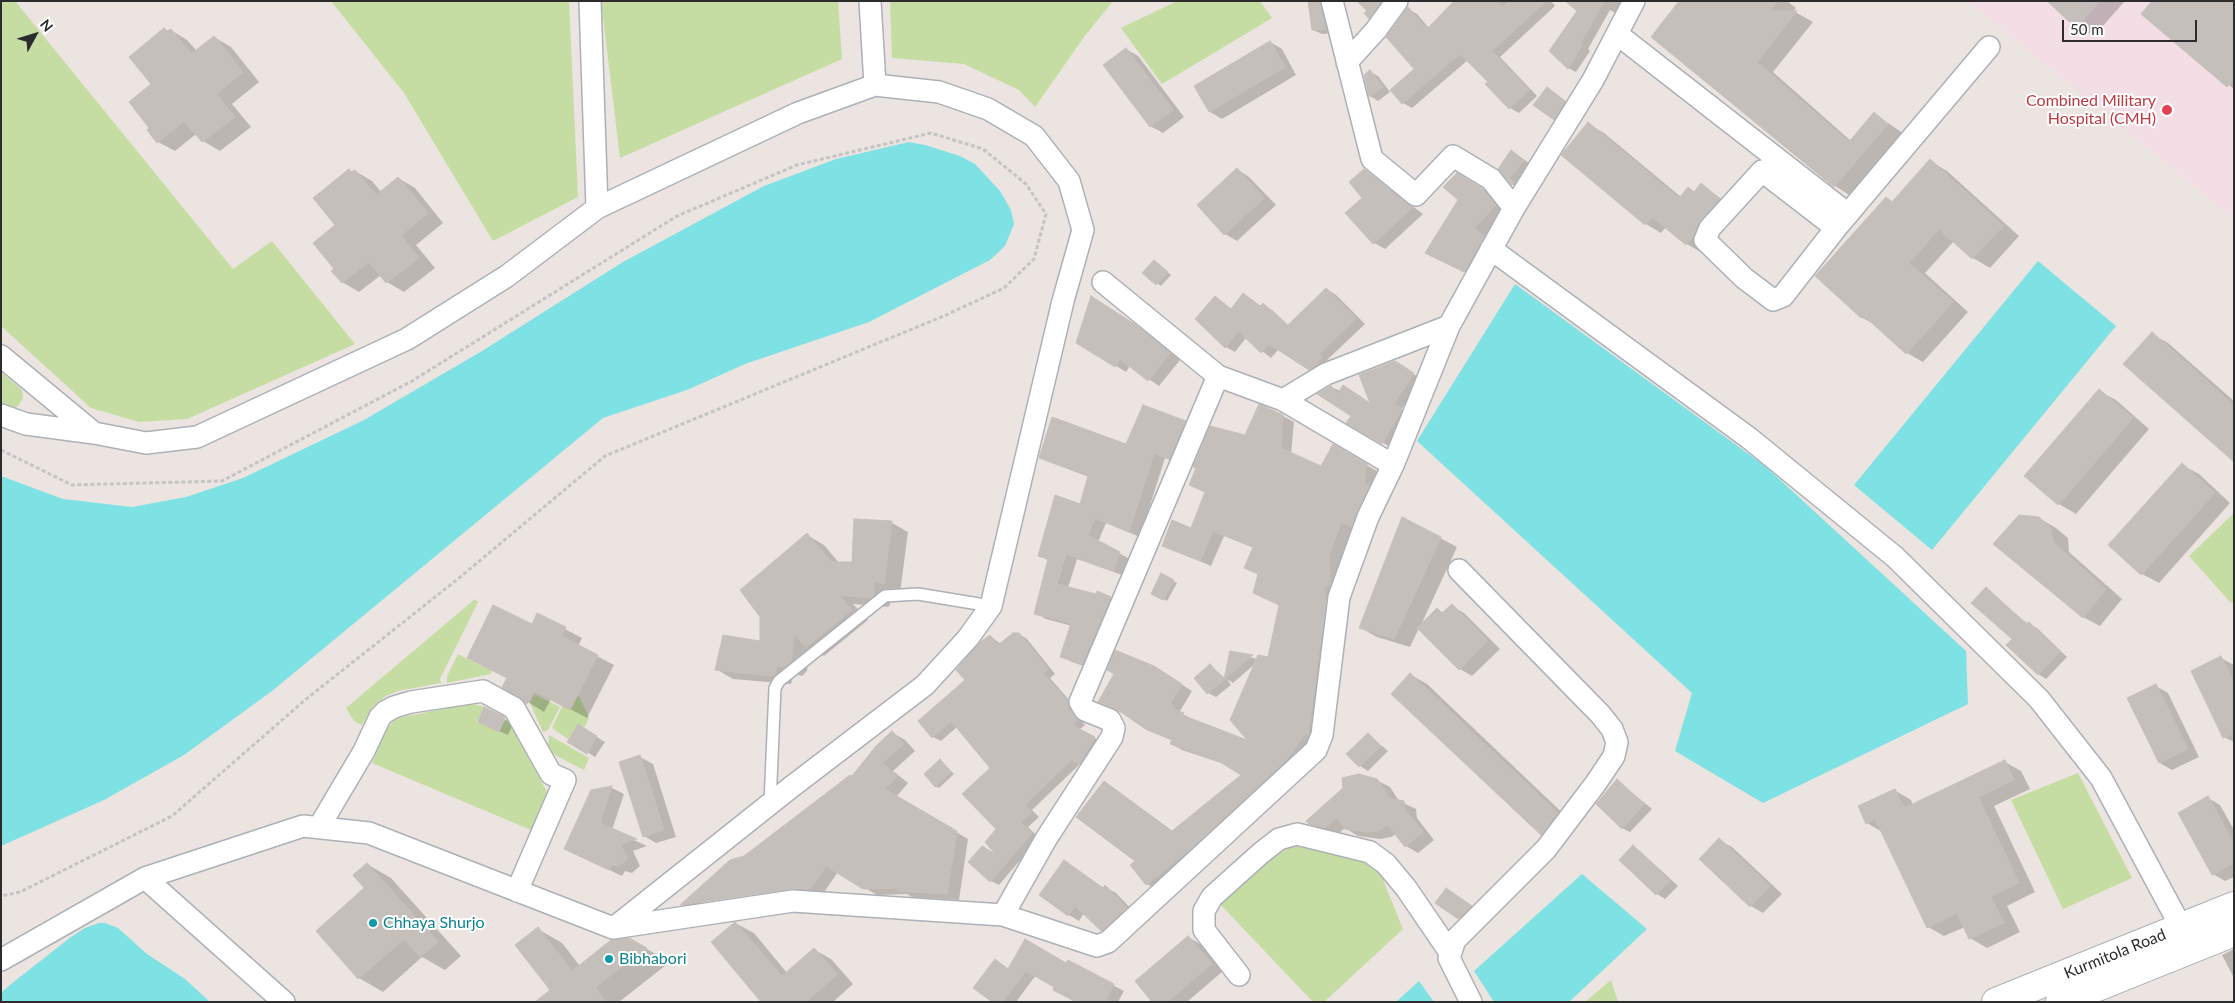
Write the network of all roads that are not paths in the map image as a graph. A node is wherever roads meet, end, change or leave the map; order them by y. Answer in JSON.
{"nodes":[{"id":1,"x":590,"y":1,"type":"edge"},
{"id":2,"x":870,"y":1,"type":"edge"},
{"id":3,"x":1332,"y":1,"type":"edge"},
{"id":4,"x":1398,"y":1,"type":"edge"},
{"id":5,"x":1634,"y":1,"type":"edge"},
{"id":6,"x":1617,"y":34,"type":"junction"},
{"id":7,"x":1989,"y":48,"type":"dead end"},
{"id":8,"x":1347,"y":62,"type":"junction"},
{"id":9,"x":875,"y":86,"type":"junction"},
{"id":10,"x":597,"y":208,"type":"junction"},
{"id":11,"x":1514,"y":208,"type":"junction"},
{"id":12,"x":1842,"y":221,"type":"junction"},
{"id":13,"x":1491,"y":249,"type":"junction"},
{"id":14,"x":1103,"y":282,"type":"dead end"},
{"id":15,"x":1449,"y":326,"type":"junction"},
{"id":16,"x":1,"y":356,"type":"edge"},
{"id":17,"x":1218,"y":376,"type":"junction"},
{"id":18,"x":1283,"y":400,"type":"junction"},
{"id":19,"x":1,"y":415,"type":"edge"},
{"id":20,"x":94,"y":433,"type":"junction"},
{"id":21,"x":1393,"y":465,"type":"junction"},
{"id":22,"x":1460,"y":570,"type":"dead end"},
{"id":23,"x":991,"y":606,"type":"junction"},
{"id":24,"x":770,"y":804,"type":"junction"},
{"id":25,"x":319,"y":828,"type":"junction"},
{"id":26,"x":145,"y":878,"type":"junction"},
{"id":27,"x":517,"y":891,"type":"junction"},
{"id":28,"x":2234,"y":906,"type":"edge"},
{"id":29,"x":1003,"y":914,"type":"junction"},
{"id":30,"x":2181,"y":927,"type":"junction"},
{"id":31,"x":613,"y":928,"type":"junction"},
{"id":32,"x":2234,"y":932,"type":"edge"},
{"id":33,"x":1449,"y":951,"type":"junction"},
{"id":34,"x":1,"y":960,"type":"edge"},
{"id":35,"x":1239,"y":975,"type":"dead end"},
{"id":36,"x":284,"y":1002,"type":"edge"},
{"id":37,"x":1471,"y":1002,"type":"edge"},
{"id":38,"x":1996,"y":1002,"type":"edge"},
{"id":39,"x":2060,"y":1002,"type":"edge"}],
"edges":[{"from":1,"to":10,"type":"street"},
{"from":2,"to":9,"type":"street"},
{"from":3,"to":8,"type":"street"},
{"from":4,"to":8,"type":"street"},
{"from":5,"to":6,"type":"street"},
{"from":6,"to":11,"type":"street"},
{"from":6,"to":12,"type":"street"},
{"from":7,"to":12,"type":"street"},
{"from":8,"to":11,"type":"street"},
{"from":9,"to":10,"type":"street"},
{"from":9,"to":23,"type":"street"},
{"from":10,"to":20,"type":"street"},
{"from":11,"to":13,"type":"street"},
{"from":12,"to":12,"type":"street"},
{"from":13,"to":15,"type":"street"},
{"from":13,"to":30,"type":"street"},
{"from":14,"to":17,"type":"street"},
{"from":15,"to":18,"type":"street"},
{"from":15,"to":21,"type":"street"},
{"from":16,"to":20,"type":"street"},
{"from":17,"to":18,"type":"street"},
{"from":17,"to":29,"type":"street"},
{"from":18,"to":21,"type":"street"},
{"from":19,"to":20,"type":"street"},
{"from":21,"to":29,"type":"street"},
{"from":22,"to":33,"type":"street"},
{"from":23,"to":24,"type":"street"},
{"from":23,"to":24,"type":"lane"},
{"from":24,"to":31,"type":"street"},
{"from":25,"to":26,"type":"street"},
{"from":25,"to":27,"type":"street"},
{"from":25,"to":27,"type":"street"},
{"from":26,"to":34,"type":"street"},
{"from":26,"to":36,"type":"street"},
{"from":27,"to":31,"type":"street"},
{"from":28,"to":30,"type":"main road","name":"Kurmitola Road"},
{"from":29,"to":31,"type":"street"},
{"from":30,"to":38,"type":"main road","name":"Kurmitola Road"},
{"from":32,"to":39,"type":"main road","name":"Kurmitola Road"},
{"from":33,"to":35,"type":"street"},
{"from":33,"to":37,"type":"street"}]}
